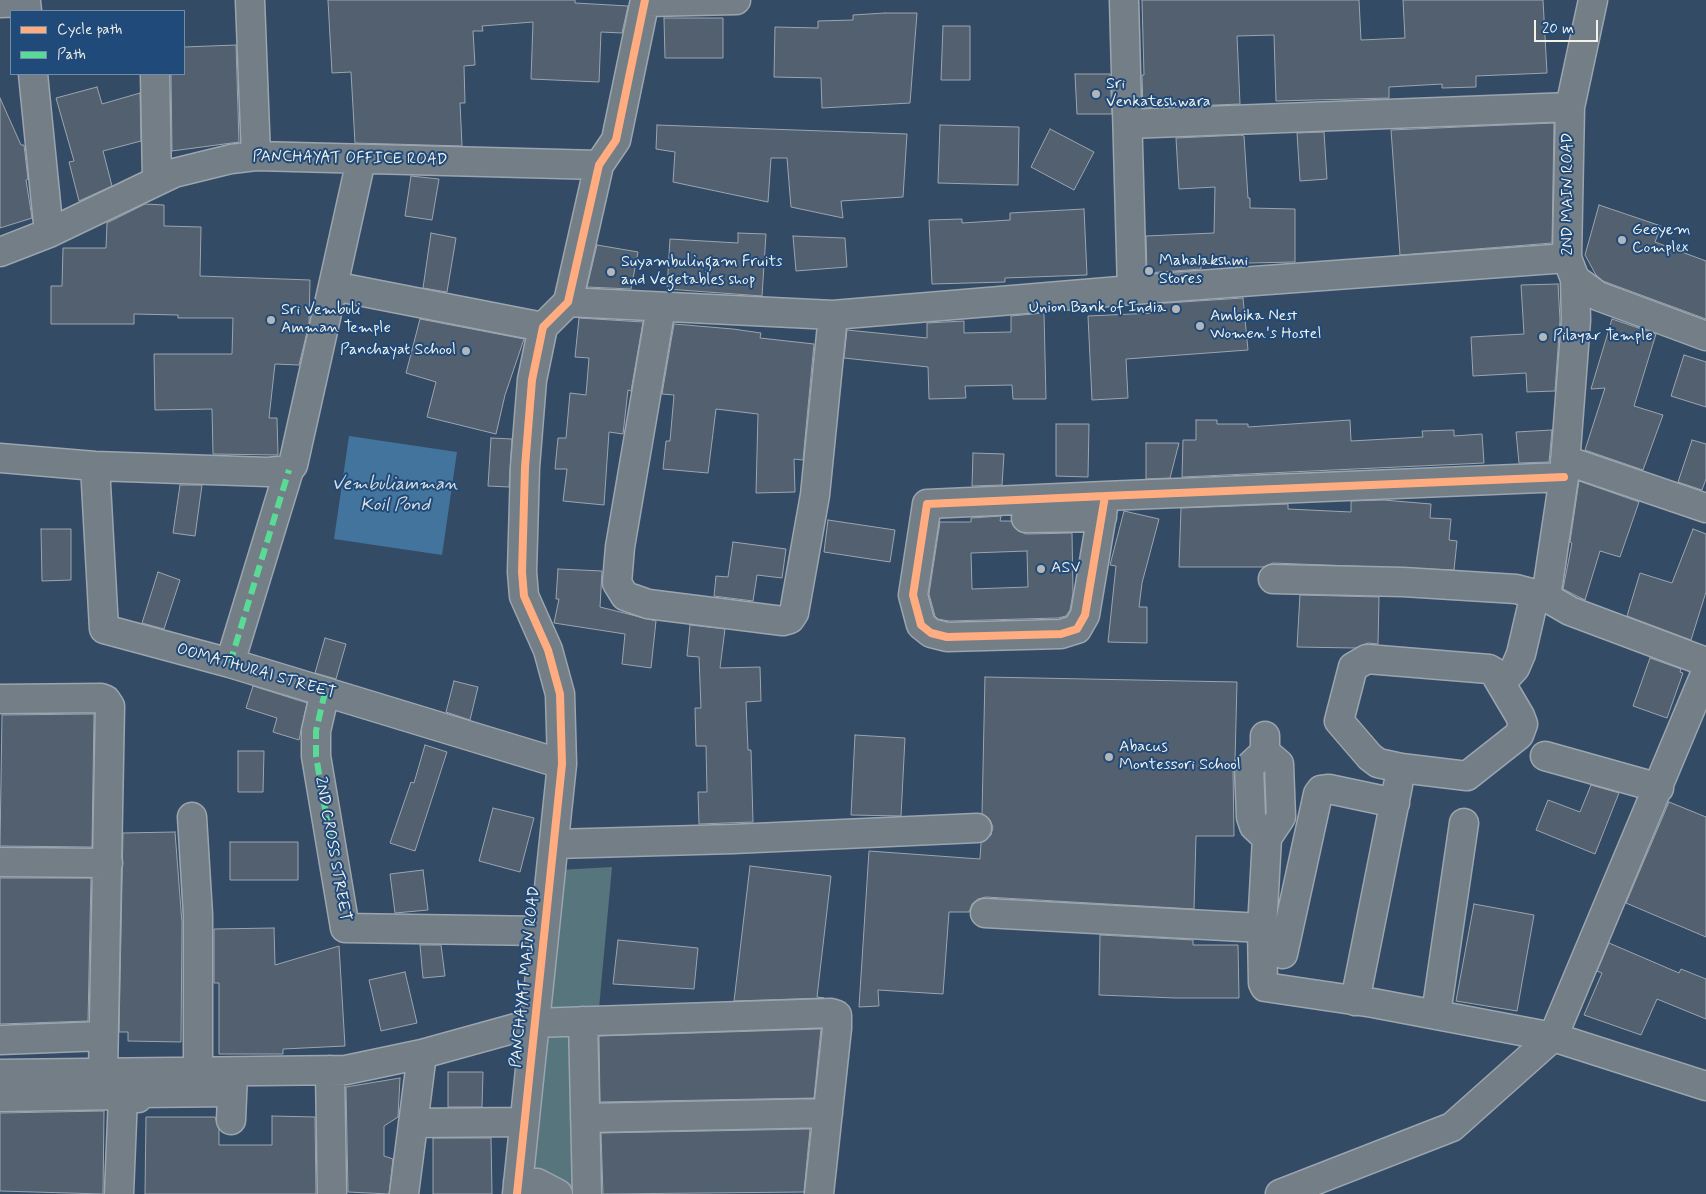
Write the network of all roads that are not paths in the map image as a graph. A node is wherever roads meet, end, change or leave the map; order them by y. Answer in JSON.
{"nodes":[{"id":1,"x":250,"y":0,"type":"edge"},
{"id":2,"x":736,"y":0,"type":"edge"},
{"id":3,"x":1124,"y":0,"type":"edge"},
{"id":4,"x":1593,"y":0,"type":"edge"},
{"id":5,"x":645,"y":1,"type":"edge"},
{"id":6,"x":0,"y":3,"type":"edge"},
{"id":7,"x":27,"y":10,"type":"edge"},
{"id":8,"x":33,"y":75,"type":"edge"},
{"id":9,"x":155,"y":75,"type":"edge"},
{"id":10,"x":1570,"y":107,"type":"junction"},
{"id":11,"x":1128,"y":124,"type":"junction"},
{"id":12,"x":256,"y":156,"type":"junction"},
{"id":13,"x":361,"y":160,"type":"junction"},
{"id":14,"x":599,"y":165,"type":"junction"},
{"id":15,"x":157,"y":181,"type":"junction"},
{"id":16,"x":49,"y":233,"type":"junction"},
{"id":17,"x":0,"y":252,"type":"edge"},
{"id":18,"x":1571,"y":268,"type":"junction"},
{"id":19,"x":333,"y":286,"type":"junction"},
{"id":20,"x":1132,"y":290,"type":"junction"},
{"id":21,"x":568,"y":302,"type":"junction"},
{"id":22,"x":660,"y":307,"type":"junction"},
{"id":23,"x":832,"y":315,"type":"junction"},
{"id":24,"x":543,"y":327,"type":"junction"},
{"id":25,"x":1706,"y":336,"type":"edge"},
{"id":26,"x":0,"y":458,"type":"edge"},
{"id":27,"x":95,"y":466,"type":"junction"},
{"id":28,"x":291,"y":468,"type":"junction"},
{"id":29,"x":1565,"y":468,"type":"junction"},
{"id":30,"x":1104,"y":507,"type":"junction"},
{"id":31,"x":1706,"y":508,"type":"edge"},
{"id":32,"x":1273,"y":579,"type":"dead end"},
{"id":33,"x":1541,"y":595,"type":"junction"},
{"id":34,"x":1706,"y":662,"type":"edge"},
{"id":35,"x":230,"y":663,"type":"junction"},
{"id":36,"x":1706,"y":672,"type":"edge"},
{"id":37,"x":1501,"y":683,"type":"junction"},
{"id":38,"x":325,"y":692,"type":"junction"},
{"id":39,"x":0,"y":699,"type":"edge"},
{"id":40,"x":1265,"y":744,"type":"dead end"},
{"id":41,"x":1546,"y":756,"type":"dead end"},
{"id":42,"x":562,"y":764,"type":"junction"},
{"id":43,"x":1401,"y":768,"type":"junction"},
{"id":44,"x":1659,"y":788,"type":"junction"},
{"id":45,"x":1395,"y":803,"type":"junction"},
{"id":46,"x":192,"y":817,"type":"dead end"},
{"id":47,"x":1464,"y":824,"type":"dead end"},
{"id":48,"x":977,"y":828,"type":"dead end"},
{"id":49,"x":556,"y":844,"type":"junction"},
{"id":50,"x":0,"y":862,"type":"edge"},
{"id":51,"x":108,"y":863,"type":"junction"},
{"id":52,"x":986,"y":913,"type":"dead end"},
{"id":53,"x":1262,"y":928,"type":"junction"},
{"id":54,"x":544,"y":931,"type":"junction"},
{"id":55,"x":1283,"y":954,"type":"dead end"},
{"id":56,"x":1355,"y":1001,"type":"junction"},
{"id":57,"x":1436,"y":1014,"type":"junction"},
{"id":58,"x":583,"y":1021,"type":"junction"},
{"id":59,"x":534,"y":1023,"type":"junction"},
{"id":60,"x":103,"y":1036,"type":"junction"},
{"id":61,"x":1553,"y":1037,"type":"junction"},
{"id":62,"x":0,"y":1040,"type":"edge"},
{"id":63,"x":422,"y":1054,"type":"junction"},
{"id":64,"x":330,"y":1070,"type":"junction"},
{"id":65,"x":198,"y":1073,"type":"junction"},
{"id":66,"x":0,"y":1074,"type":"edge"},
{"id":67,"x":103,"y":1074,"type":"junction"},
{"id":68,"x":233,"y":1082,"type":"junction"},
{"id":69,"x":46,"y":1085,"type":"junction"},
{"id":70,"x":1706,"y":1086,"type":"edge"},
{"id":71,"x":0,"y":1097,"type":"edge"},
{"id":72,"x":828,"y":1113,"type":"junction"},
{"id":73,"x":585,"y":1118,"type":"junction"},
{"id":74,"x":231,"y":1120,"type":"dead end"},
{"id":75,"x":524,"y":1122,"type":"junction"},
{"id":76,"x":413,"y":1123,"type":"junction"},
{"id":77,"x":518,"y":1188,"type":"edge"},
{"id":78,"x":119,"y":1194,"type":"edge"},
{"id":79,"x":136,"y":1194,"type":"edge"},
{"id":80,"x":332,"y":1194,"type":"edge"},
{"id":81,"x":404,"y":1194,"type":"edge"},
{"id":82,"x":558,"y":1194,"type":"edge"},
{"id":83,"x":587,"y":1194,"type":"edge"},
{"id":84,"x":819,"y":1194,"type":"edge"},
{"id":85,"x":1280,"y":1194,"type":"edge"}],
"edges":[{"from":1,"to":12,"type":"street"},
{"from":2,"to":5,"type":"street"},
{"from":3,"to":11,"type":"street"},
{"from":4,"to":10,"type":"street","name":"2ND MAIN ROAD"},
{"from":5,"to":14,"type":"street"},
{"from":6,"to":7,"type":"street"},
{"from":8,"to":16,"type":"street"},
{"from":9,"to":15,"type":"street"},
{"from":10,"to":11,"type":"street"},
{"from":10,"to":18,"type":"street","name":"2ND MAIN ROAD"},
{"from":11,"to":20,"type":"street"},
{"from":12,"to":13,"type":"street","name":"PANCHAYAT OFFICE ROAD"},
{"from":12,"to":15,"type":"street","name":"PANCHAYAT OFFICE ROAD"},
{"from":13,"to":14,"type":"street","name":"PANCHAYAT OFFICE ROAD"},
{"from":13,"to":19,"type":"street"},
{"from":14,"to":21,"type":"street"},
{"from":15,"to":16,"type":"street","name":"PANCHAYAT OFFICE ROAD"},
{"from":16,"to":17,"type":"street","name":"PANCHAYAT OFFICE ROAD"},
{"from":18,"to":20,"type":"street"},
{"from":18,"to":25,"type":"street"},
{"from":18,"to":29,"type":"street","name":"2ND MAIN ROAD"},
{"from":19,"to":24,"type":"street"},
{"from":19,"to":28,"type":"street"},
{"from":20,"to":23,"type":"street"},
{"from":21,"to":22,"type":"street"},
{"from":21,"to":24,"type":"street"},
{"from":22,"to":23,"type":"street"},
{"from":22,"to":23,"type":"street"},
{"from":24,"to":42,"type":"street","name":"PANCHAYAT MAIN ROAD"},
{"from":26,"to":27,"type":"street"},
{"from":27,"to":28,"type":"street"},
{"from":27,"to":35,"type":"street","name":"OOMATHURAI STREET"},
{"from":28,"to":35,"type":"street"},
{"from":29,"to":30,"type":"street"},
{"from":29,"to":31,"type":"street"},
{"from":29,"to":33,"type":"street","name":"2ND MAIN ROAD"},
{"from":30,"to":30,"type":"street"},
{"from":32,"to":33,"type":"street"},
{"from":33,"to":34,"type":"street"},
{"from":33,"to":37,"type":"street","name":"2ND MAIN ROAD"},
{"from":35,"to":38,"type":"street","name":"OOMATHURAI STREET"},
{"from":36,"to":44,"type":"street"},
{"from":37,"to":43,"type":"street"},
{"from":37,"to":43,"type":"street"},
{"from":38,"to":42,"type":"street","name":"OOMATHURAI STREET"},
{"from":38,"to":54,"type":"street","name":"2ND CROSS STREET"},
{"from":39,"to":51,"type":"street"},
{"from":40,"to":53,"type":"street"},
{"from":41,"to":44,"type":"street"},
{"from":42,"to":49,"type":"street","name":"PANCHAYAT MAIN ROAD"},
{"from":43,"to":45,"type":"street"},
{"from":44,"to":61,"type":"street"},
{"from":45,"to":55,"type":"street"},
{"from":45,"to":56,"type":"street"},
{"from":46,"to":65,"type":"street"},
{"from":47,"to":57,"type":"street"},
{"from":48,"to":49,"type":"street"},
{"from":49,"to":54,"type":"street","name":"PANCHAYAT MAIN ROAD"},
{"from":50,"to":51,"type":"street"},
{"from":51,"to":60,"type":"street"},
{"from":52,"to":53,"type":"street"},
{"from":53,"to":56,"type":"street"},
{"from":54,"to":59,"type":"street","name":"PANCHAYAT MAIN ROAD"},
{"from":56,"to":57,"type":"street"},
{"from":57,"to":61,"type":"street"},
{"from":58,"to":59,"type":"street"},
{"from":58,"to":72,"type":"street"},
{"from":58,"to":73,"type":"street"},
{"from":59,"to":63,"type":"street"},
{"from":59,"to":75,"type":"street","name":"PANCHAYAT MAIN ROAD"},
{"from":60,"to":62,"type":"street"},
{"from":60,"to":67,"type":"street"},
{"from":61,"to":70,"type":"street"},
{"from":61,"to":85,"type":"street"},
{"from":63,"to":64,"type":"street"},
{"from":63,"to":76,"type":"street"},
{"from":64,"to":68,"type":"street"},
{"from":64,"to":80,"type":"street"},
{"from":65,"to":67,"type":"street"},
{"from":65,"to":68,"type":"street"},
{"from":66,"to":69,"type":"street"},
{"from":67,"to":69,"type":"street"},
{"from":68,"to":74,"type":"street"},
{"from":68,"to":79,"type":"street"},
{"from":69,"to":71,"type":"street"},
{"from":69,"to":78,"type":"street"},
{"from":72,"to":73,"type":"street"},
{"from":72,"to":84,"type":"street"},
{"from":73,"to":83,"type":"street"},
{"from":75,"to":76,"type":"street"},
{"from":75,"to":77,"type":"street","name":"PANCHAYAT MAIN ROAD"},
{"from":76,"to":81,"type":"street"},
{"from":77,"to":82,"type":"street"}]}
